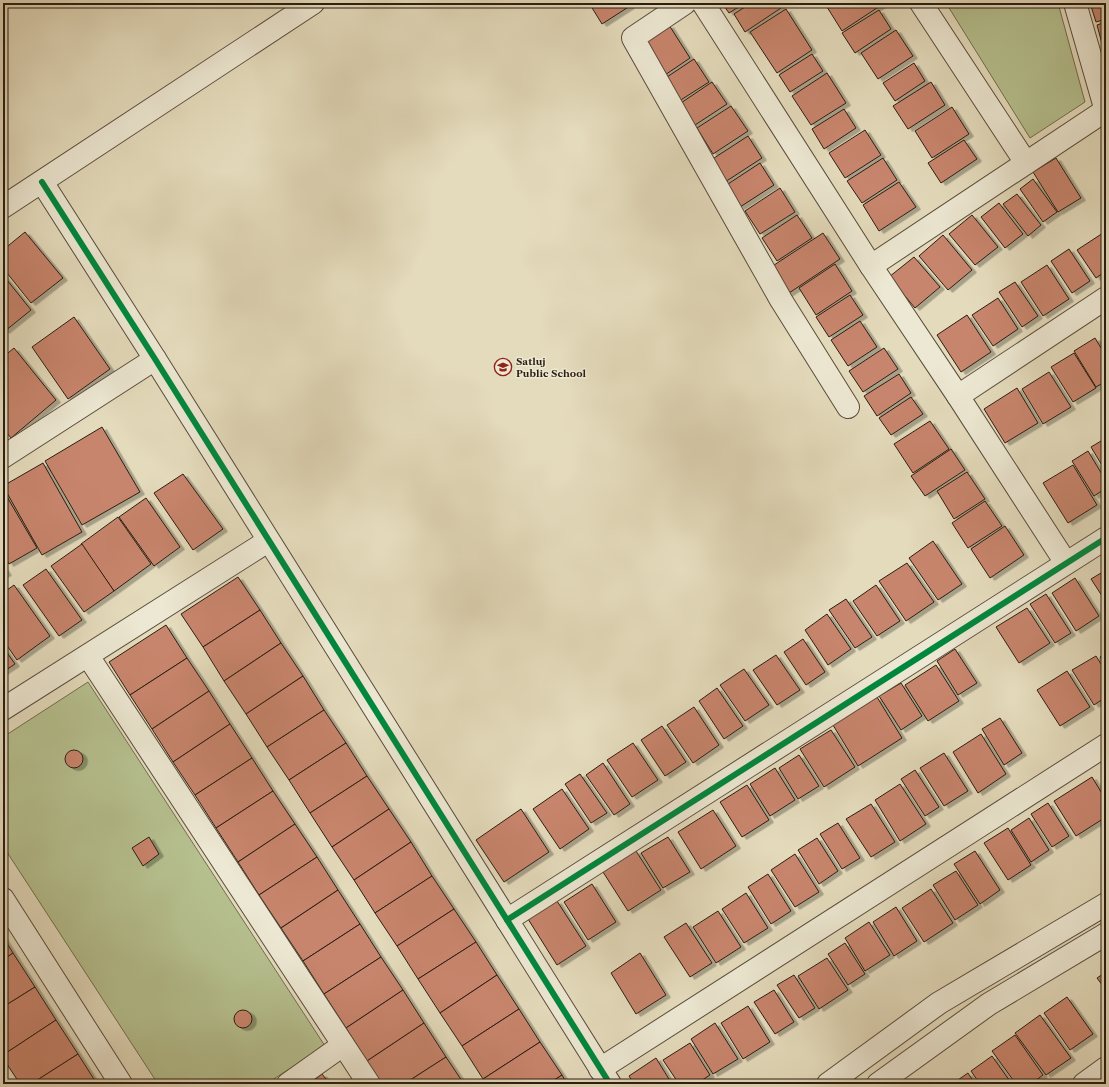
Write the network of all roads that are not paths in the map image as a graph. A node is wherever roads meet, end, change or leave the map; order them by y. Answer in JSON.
{"nodes":[{"id":1,"x":313,"y":3,"type":"edge"},
{"id":2,"x":685,"y":3,"type":"edge"},
{"id":3,"x":703,"y":3,"type":"edge"},
{"id":4,"x":921,"y":3,"type":"edge"},
{"id":5,"x":1075,"y":3,"type":"edge"},
{"id":6,"x":1106,"y":111,"type":"edge"},
{"id":7,"x":1026,"y":164,"type":"junction"},
{"id":8,"x":42,"y":182,"type":"junction"},
{"id":9,"x":3,"y":207,"type":"edge"},
{"id":10,"x":871,"y":266,"type":"junction"},
{"id":11,"x":1106,"y":298,"type":"edge"},
{"id":12,"x":155,"y":359,"type":"junction"},
{"id":13,"x":958,"y":396,"type":"junction"},
{"id":14,"x":848,"y":407,"type":"dead end"},
{"id":15,"x":3,"y":457,"type":"edge"},
{"id":16,"x":1106,"y":538,"type":"edge"},
{"id":17,"x":268,"y":541,"type":"junction"},
{"id":18,"x":1066,"y":563,"type":"junction"},
{"id":19,"x":88,"y":656,"type":"junction"},
{"id":20,"x":3,"y":709,"type":"edge"},
{"id":21,"x":1106,"y":745,"type":"edge"},
{"id":22,"x":3,"y":899,"type":"edge"},
{"id":23,"x":1106,"y":904,"type":"edge"},
{"id":24,"x":507,"y":920,"type":"junction"},
{"id":25,"x":1106,"y":934,"type":"edge"},
{"id":26,"x":343,"y":1045,"type":"junction"},
{"id":27,"x":1106,"y":1068,"type":"edge"},
{"id":28,"x":605,"y":1077,"type":"edge"},
{"id":29,"x":121,"y":1084,"type":"edge"},
{"id":30,"x":288,"y":1084,"type":"edge"},
{"id":31,"x":369,"y":1084,"type":"edge"},
{"id":32,"x":828,"y":1084,"type":"edge"},
{"id":33,"x":878,"y":1084,"type":"edge"},
{"id":34,"x":1084,"y":1084,"type":"edge"}],
"edges":[{"from":1,"to":8,"type":"street"},
{"from":2,"to":14,"type":"street"},
{"from":3,"to":10,"type":"street"},
{"from":4,"to":7,"type":"street"},
{"from":5,"to":6,"type":"street"},
{"from":6,"to":7,"type":"street"},
{"from":7,"to":10,"type":"street"},
{"from":8,"to":9,"type":"street"},
{"from":8,"to":12,"type":"street"},
{"from":10,"to":13,"type":"street"},
{"from":11,"to":13,"type":"street"},
{"from":12,"to":15,"type":"street"},
{"from":12,"to":17,"type":"street"},
{"from":13,"to":18,"type":"street"},
{"from":16,"to":18,"type":"street"},
{"from":17,"to":19,"type":"street"},
{"from":17,"to":24,"type":"street"},
{"from":18,"to":24,"type":"street"},
{"from":19,"to":20,"type":"street"},
{"from":19,"to":26,"type":"street"},
{"from":21,"to":28,"type":"street"},
{"from":22,"to":29,"type":"street"},
{"from":23,"to":32,"type":"street"},
{"from":24,"to":28,"type":"street"},
{"from":25,"to":33,"type":"street"},
{"from":26,"to":30,"type":"street"},
{"from":26,"to":31,"type":"street"},
{"from":27,"to":34,"type":"street"}]}
